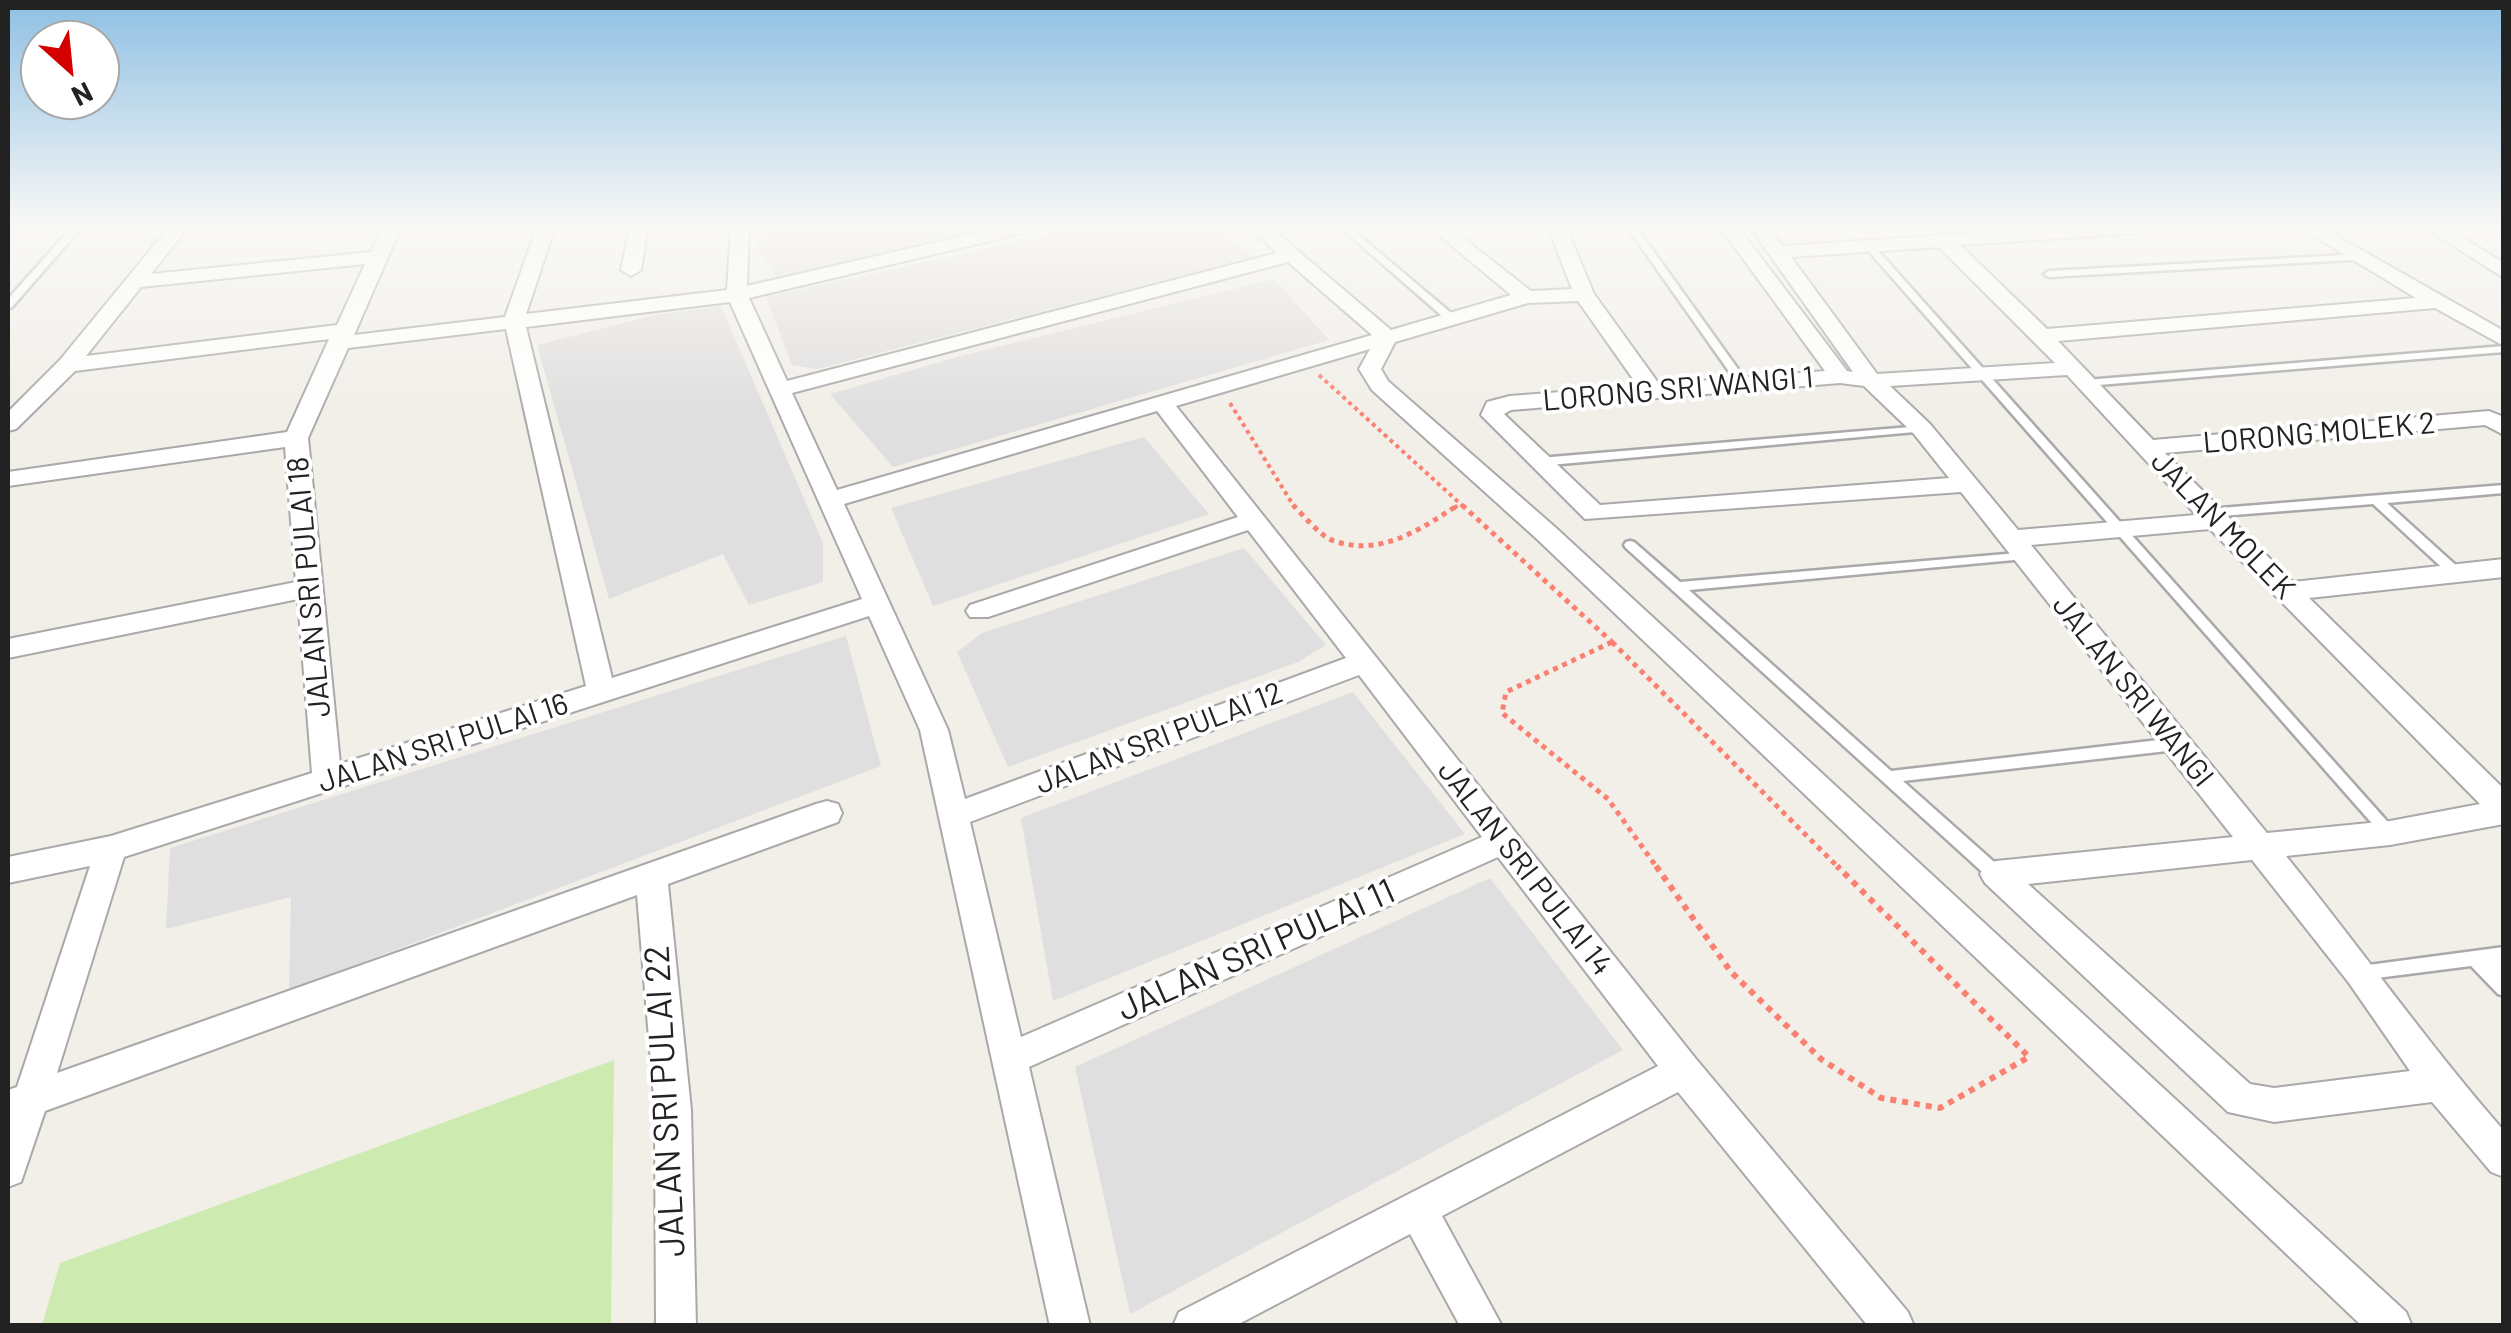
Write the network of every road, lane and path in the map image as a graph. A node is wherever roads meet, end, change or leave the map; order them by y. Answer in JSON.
{"nodes":[{"id":1,"x":129,"y":289,"type":"edge"},
{"id":2,"x":362,"y":289,"type":"edge"},
{"id":3,"x":524,"y":289,"type":"edge"},
{"id":4,"x":738,"y":289,"type":"edge"},
{"id":5,"x":762,"y":289,"type":"edge"},
{"id":6,"x":1163,"y":289,"type":"edge"},
{"id":7,"x":1329,"y":289,"type":"edge"},
{"id":8,"x":1417,"y":289,"type":"edge"},
{"id":9,"x":1516,"y":289,"type":"edge"},
{"id":10,"x":1582,"y":289,"type":"edge"},
{"id":11,"x":1676,"y":289,"type":"edge"},
{"id":12,"x":1776,"y":289,"type":"edge"},
{"id":13,"x":1807,"y":289,"type":"edge"},
{"id":14,"x":1907,"y":289,"type":"edge"},
{"id":15,"x":1994,"y":289,"type":"edge"},
{"id":16,"x":2417,"y":289,"type":"edge"},
{"id":17,"x":738,"y":295,"type":"junction"},
{"id":18,"x":1584,"y":295,"type":"junction"},
{"id":19,"x":1526,"y":297,"type":"junction"},
{"id":20,"x":2438,"y":302,"type":"junction"},
{"id":21,"x":514,"y":320,"type":"junction"},
{"id":22,"x":1453,"y":320,"type":"junction"},
{"id":23,"x":2042,"y":336,"type":"junction"},
{"id":24,"x":340,"y":337,"type":"junction"},
{"id":25,"x":1386,"y":337,"type":"junction"},
{"id":26,"x":2504,"y":340,"type":"edge"},
{"id":27,"x":2504,"y":348,"type":"edge"},
{"id":28,"x":1305,"y":363,"type":"junction"},
{"id":29,"x":68,"y":365,"type":"junction"},
{"id":30,"x":1982,"y":375,"type":"junction"},
{"id":31,"x":1840,"y":376,"type":"junction"},
{"id":32,"x":2079,"y":376,"type":"junction"},
{"id":33,"x":1871,"y":381,"type":"junction"},
{"id":34,"x":1744,"y":386,"type":"junction"},
{"id":35,"x":1220,"y":388,"type":"junction"},
{"id":36,"x":780,"y":389,"type":"junction"},
{"id":37,"x":1653,"y":392,"type":"junction"},
{"id":38,"x":1163,"y":404,"type":"junction"},
{"id":39,"x":2499,"y":421,"type":"edge"},
{"id":40,"x":8,"y":424,"type":"edge"},
{"id":41,"x":1922,"y":429,"type":"junction"},
{"id":42,"x":296,"y":438,"type":"junction"},
{"id":43,"x":2149,"y":447,"type":"junction"},
{"id":44,"x":1539,"y":462,"type":"junction"},
{"id":45,"x":8,"y":479,"type":"edge"},
{"id":46,"x":1967,"y":484,"type":"junction"},
{"id":47,"x":2504,"y":489,"type":"edge"},
{"id":48,"x":830,"y":500,"type":"junction"},
{"id":49,"x":2376,"y":500,"type":"junction"},
{"id":50,"x":1460,"y":504,"type":"junction"},
{"id":51,"x":2212,"y":517,"type":"junction"},
{"id":52,"x":1254,"y":520,"type":"junction"},
{"id":53,"x":2119,"y":532,"type":"junction"},
{"id":54,"x":1630,"y":545,"type":"dead end"},
{"id":55,"x":2019,"y":547,"type":"junction"},
{"id":56,"x":2504,"y":568,"type":"edge"},
{"id":57,"x":2455,"y":572,"type":"junction"},
{"id":58,"x":1678,"y":587,"type":"junction"},
{"id":59,"x":310,"y":588,"type":"junction"},
{"id":60,"x":2286,"y":592,"type":"junction"},
{"id":61,"x":876,"y":604,"type":"junction"},
{"id":62,"x":979,"y":611,"type":"dead end"},
{"id":63,"x":1612,"y":642,"type":"junction"},
{"id":64,"x":8,"y":648,"type":"edge"},
{"id":65,"x":1364,"y":662,"type":"junction"},
{"id":66,"x":601,"y":692,"type":"junction"},
{"id":67,"x":2177,"y":744,"type":"junction"},
{"id":68,"x":1890,"y":777,"type":"junction"},
{"id":69,"x":327,"y":780,"type":"junction"},
{"id":70,"x":2504,"y":811,"type":"edge"},
{"id":71,"x":827,"y":813,"type":"dead end"},
{"id":72,"x":954,"y":815,"type":"junction"},
{"id":73,"x":2390,"y":834,"type":"junction"},
{"id":74,"x":1504,"y":841,"type":"junction"},
{"id":75,"x":2258,"y":848,"type":"junction"},
{"id":76,"x":111,"y":850,"type":"junction"},
{"id":77,"x":8,"y":870,"type":"edge"},
{"id":78,"x":1996,"y":874,"type":"junction"},
{"id":79,"x":650,"y":876,"type":"junction"},
{"id":80,"x":2504,"y":954,"type":"edge"},
{"id":81,"x":2475,"y":958,"type":"junction"},
{"id":82,"x":2504,"y":970,"type":"edge"},
{"id":83,"x":2361,"y":972,"type":"junction"},
{"id":84,"x":2504,"y":989,"type":"edge"},
{"id":85,"x":1009,"y":1058,"type":"junction"},
{"id":86,"x":1683,"y":1071,"type":"junction"},
{"id":87,"x":2440,"y":1084,"type":"junction"},
{"id":88,"x":18,"y":1104,"type":"edge"},
{"id":89,"x":2504,"y":1159,"type":"edge"},
{"id":90,"x":8,"y":1168,"type":"edge"},
{"id":91,"x":1417,"y":1209,"type":"junction"},
{"id":92,"x":676,"y":1326,"type":"edge"},
{"id":93,"x":1070,"y":1326,"type":"edge"},
{"id":94,"x":1193,"y":1326,"type":"edge"},
{"id":95,"x":1482,"y":1326,"type":"edge"},
{"id":96,"x":1894,"y":1326,"type":"edge"},
{"id":97,"x":2392,"y":1326,"type":"edge"}],
"edges":[{"from":1,"to":29,"type":"street"},
{"from":2,"to":24,"type":"street","name":"JALAN SRI PULAI 18"},
{"from":3,"to":21,"type":"street"},
{"from":4,"to":17,"type":"street"},
{"from":5,"to":17,"type":"street"},
{"from":6,"to":36,"type":"street"},
{"from":7,"to":25,"type":"street"},
{"from":8,"to":22,"type":"lane"},
{"from":9,"to":19,"type":"street"},
{"from":10,"to":18,"type":"street"},
{"from":11,"to":34,"type":"lane"},
{"from":12,"to":31,"type":"street"},
{"from":13,"to":33,"type":"street","name":"JALAN SRI WANGI"},
{"from":14,"to":30,"type":"lane"},
{"from":15,"to":23,"type":"street","name":"JALAN MOLEK"},
{"from":16,"to":20,"type":"street"},
{"from":17,"to":21,"type":"street"},
{"from":17,"to":36,"type":"street"},
{"from":18,"to":19,"type":"street"},
{"from":18,"to":37,"type":"street"},
{"from":19,"to":22,"type":"street"},
{"from":20,"to":23,"type":"street"},
{"from":20,"to":26,"type":"street"},
{"from":21,"to":24,"type":"street"},
{"from":21,"to":66,"type":"street"},
{"from":22,"to":25,"type":"street"},
{"from":23,"to":32,"type":"street","name":"JALAN MOLEK"},
{"from":24,"to":29,"type":"street"},
{"from":24,"to":42,"type":"street","name":"JALAN SRI PULAI 18"},
{"from":25,"to":28,"type":"street"},
{"from":25,"to":97,"type":"street"},
{"from":27,"to":32,"type":"lane"},
{"from":28,"to":35,"type":"street"},
{"from":28,"to":50,"type":"path"},
{"from":29,"to":40,"type":"street"},
{"from":30,"to":32,"type":"street","name":"LORONG SRI WANGI 1"},
{"from":30,"to":33,"type":"street","name":"LORONG SRI WANGI 1"},
{"from":30,"to":53,"type":"lane"},
{"from":31,"to":33,"type":"street","name":"LORONG SRI WANGI 1"},
{"from":31,"to":34,"type":"street","name":"LORONG SRI WANGI 1"},
{"from":32,"to":43,"type":"street","name":"JALAN MOLEK"},
{"from":33,"to":41,"type":"street","name":"JALAN SRI WANGI"},
{"from":34,"to":37,"type":"street","name":"LORONG SRI WANGI 1"},
{"from":35,"to":38,"type":"street"},
{"from":35,"to":50,"type":"path"},
{"from":36,"to":48,"type":"street"},
{"from":37,"to":44,"type":"street","name":"LORONG SRI WANGI 1"},
{"from":38,"to":48,"type":"street"},
{"from":38,"to":52,"type":"street","name":"JALAN SRI PULAI 14"},
{"from":39,"to":43,"type":"street","name":"LORONG MOLEK 2"},
{"from":41,"to":44,"type":"lane"},
{"from":41,"to":46,"type":"street","name":"JALAN SRI WANGI"},
{"from":42,"to":45,"type":"street"},
{"from":42,"to":59,"type":"street","name":"JALAN SRI PULAI 18"},
{"from":43,"to":51,"type":"street","name":"JALAN MOLEK"},
{"from":44,"to":46,"type":"street"},
{"from":46,"to":55,"type":"street","name":"JALAN SRI WANGI"},
{"from":47,"to":49,"type":"lane"},
{"from":48,"to":61,"type":"street"},
{"from":49,"to":51,"type":"lane"},
{"from":49,"to":57,"type":"lane"},
{"from":50,"to":63,"type":"path"},
{"from":51,"to":53,"type":"street"},
{"from":51,"to":60,"type":"street","name":"JALAN MOLEK"},
{"from":52,"to":62,"type":"street"},
{"from":52,"to":65,"type":"street","name":"JALAN SRI PULAI 14"},
{"from":53,"to":55,"type":"street"},
{"from":53,"to":73,"type":"lane"},
{"from":54,"to":58,"type":"lane"},
{"from":55,"to":58,"type":"lane"},
{"from":55,"to":67,"type":"street","name":"JALAN SRI WANGI"},
{"from":56,"to":57,"type":"street"},
{"from":57,"to":60,"type":"street"},
{"from":58,"to":68,"type":"lane"},
{"from":59,"to":64,"type":"street"},
{"from":59,"to":69,"type":"street","name":"JALAN SRI PULAI 18"},
{"from":60,"to":70,"type":"street","name":"JALAN MOLEK"},
{"from":61,"to":66,"type":"street","name":"JALAN SRI PULAI 16"},
{"from":61,"to":72,"type":"street"},
{"from":63,"to":63,"type":"path"},
{"from":65,"to":72,"type":"street","name":"JALAN SRI PULAI 12"},
{"from":65,"to":74,"type":"street","name":"JALAN SRI PULAI 14"},
{"from":66,"to":69,"type":"street","name":"JALAN SRI PULAI 16"},
{"from":67,"to":68,"type":"lane"},
{"from":67,"to":75,"type":"street","name":"JALAN SRI WANGI"},
{"from":68,"to":78,"type":"lane"},
{"from":69,"to":76,"type":"street","name":"JALAN SRI PULAI 16"},
{"from":70,"to":73,"type":"street","name":"JALAN MOLEK"},
{"from":71,"to":79,"type":"street"},
{"from":72,"to":85,"type":"street"},
{"from":73,"to":75,"type":"street","name":"JALAN MOLEK"},
{"from":74,"to":85,"type":"street","name":"JALAN SRI PULAI 11"},
{"from":74,"to":86,"type":"street","name":"JALAN SRI PULAI 14"},
{"from":75,"to":78,"type":"street","name":"JALAN MOLEK"},
{"from":75,"to":83,"type":"street","name":"JALAN SRI WANGI"},
{"from":76,"to":77,"type":"street","name":"JALAN SRI PULAI 16"},
{"from":76,"to":88,"type":"street"},
{"from":78,"to":87,"type":"street"},
{"from":79,"to":88,"type":"street"},
{"from":79,"to":92,"type":"street","name":"JALAN SRI PULAI 22"},
{"from":80,"to":81,"type":"lane"},
{"from":81,"to":82,"type":"lane"},
{"from":81,"to":83,"type":"lane"},
{"from":81,"to":84,"type":"lane"},
{"from":83,"to":87,"type":"street","name":"JALAN SRI WANGI"},
{"from":85,"to":93,"type":"street"},
{"from":86,"to":91,"type":"street"},
{"from":86,"to":96,"type":"street","name":"JALAN SRI PULAI 14"},
{"from":87,"to":89,"type":"street","name":"JALAN SRI WANGI"},
{"from":88,"to":90,"type":"street"},
{"from":91,"to":94,"type":"street"},
{"from":91,"to":95,"type":"street"}]}
